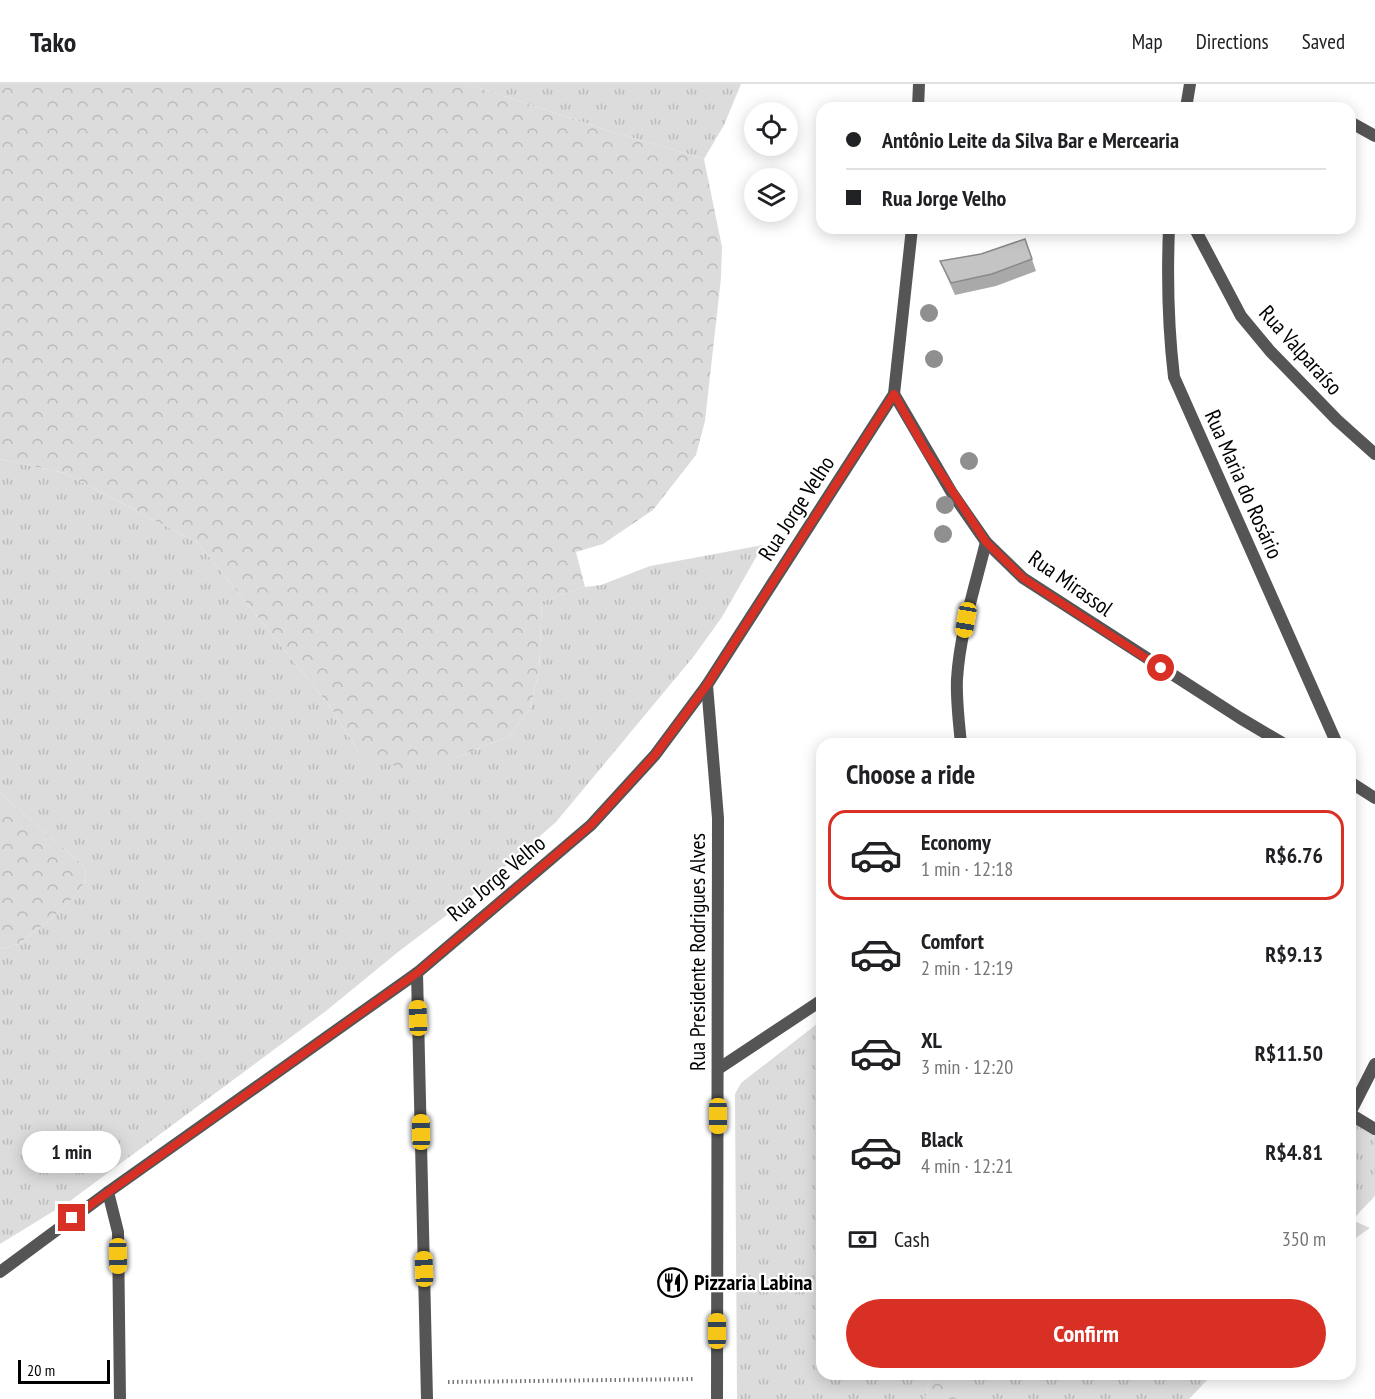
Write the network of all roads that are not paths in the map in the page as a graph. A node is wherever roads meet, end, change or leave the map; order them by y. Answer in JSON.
{"nodes":[{"id":1,"x":919,"y":84,"type":"edge"},
{"id":2,"x":1190,"y":84,"type":"edge"},
{"id":3,"x":918,"y":102,"type":"edge"},
{"id":4,"x":1187,"y":102,"type":"edge"},
{"id":5,"x":1356,"y":125,"type":"edge"},
{"id":6,"x":1375,"y":136,"type":"edge"},
{"id":7,"x":911,"y":234,"type":"edge"},
{"id":8,"x":1168,"y":234,"type":"edge"},
{"id":9,"x":1197,"y":234,"type":"edge"},
{"id":10,"x":894,"y":394,"type":"junction"},
{"id":11,"x":1375,"y":454,"type":"edge"},
{"id":12,"x":986,"y":542,"type":"junction"},
{"id":13,"x":707,"y":685,"type":"junction"},
{"id":14,"x":961,"y":738,"type":"edge"},
{"id":15,"x":1274,"y":738,"type":"edge"},
{"id":16,"x":1334,"y":738,"type":"edge"},
{"id":17,"x":1356,"y":786,"type":"edge"},
{"id":18,"x":1375,"y":798,"type":"edge"},
{"id":19,"x":417,"y":973,"type":"junction"},
{"id":20,"x":816,"y":1004,"type":"edge"},
{"id":21,"x":1375,"y":1064,"type":"edge"},
{"id":22,"x":718,"y":1069,"type":"junction"},
{"id":23,"x":1356,"y":1101,"type":"edge"},
{"id":24,"x":1356,"y":1117,"type":"edge"},
{"id":25,"x":1375,"y":1129,"type":"edge"},
{"id":26,"x":108,"y":1192,"type":"junction"},
{"id":27,"x":0,"y":1272,"type":"edge"},
{"id":28,"x":120,"y":1399,"type":"edge"},
{"id":29,"x":427,"y":1399,"type":"edge"},
{"id":30,"x":717,"y":1399,"type":"edge"}],
"edges":[{"from":1,"to":3,"type":"street"},
{"from":2,"to":4,"type":"street"},
{"from":5,"to":6,"type":"street"},
{"from":7,"to":10,"type":"street"},
{"from":8,"to":16,"type":"street","name":"Rua Maria do Rosário"},
{"from":9,"to":11,"type":"street","name":"Rua Valparaíso"},
{"from":10,"to":12,"type":"street","name":"Rua Mirassol"},
{"from":10,"to":13,"type":"street","name":"Rua Jorge Velho"},
{"from":12,"to":14,"type":"street"},
{"from":12,"to":15,"type":"street","name":"Rua Mirassol"},
{"from":13,"to":19,"type":"street","name":"Rua Jorge Velho"},
{"from":13,"to":22,"type":"street","name":"Rua Presidente Rodrigues Alves"},
{"from":17,"to":18,"type":"street"},
{"from":19,"to":26,"type":"street","name":"Rua Jorge Velho"},
{"from":19,"to":29,"type":"street"},
{"from":20,"to":22,"type":"street"},
{"from":21,"to":23,"type":"street"},
{"from":22,"to":30,"type":"street","name":"Rua Presidente Rodrigues Alves"},
{"from":24,"to":25,"type":"street"},
{"from":26,"to":27,"type":"street","name":"Rua Jorge Velho"},
{"from":26,"to":28,"type":"street"}]}
